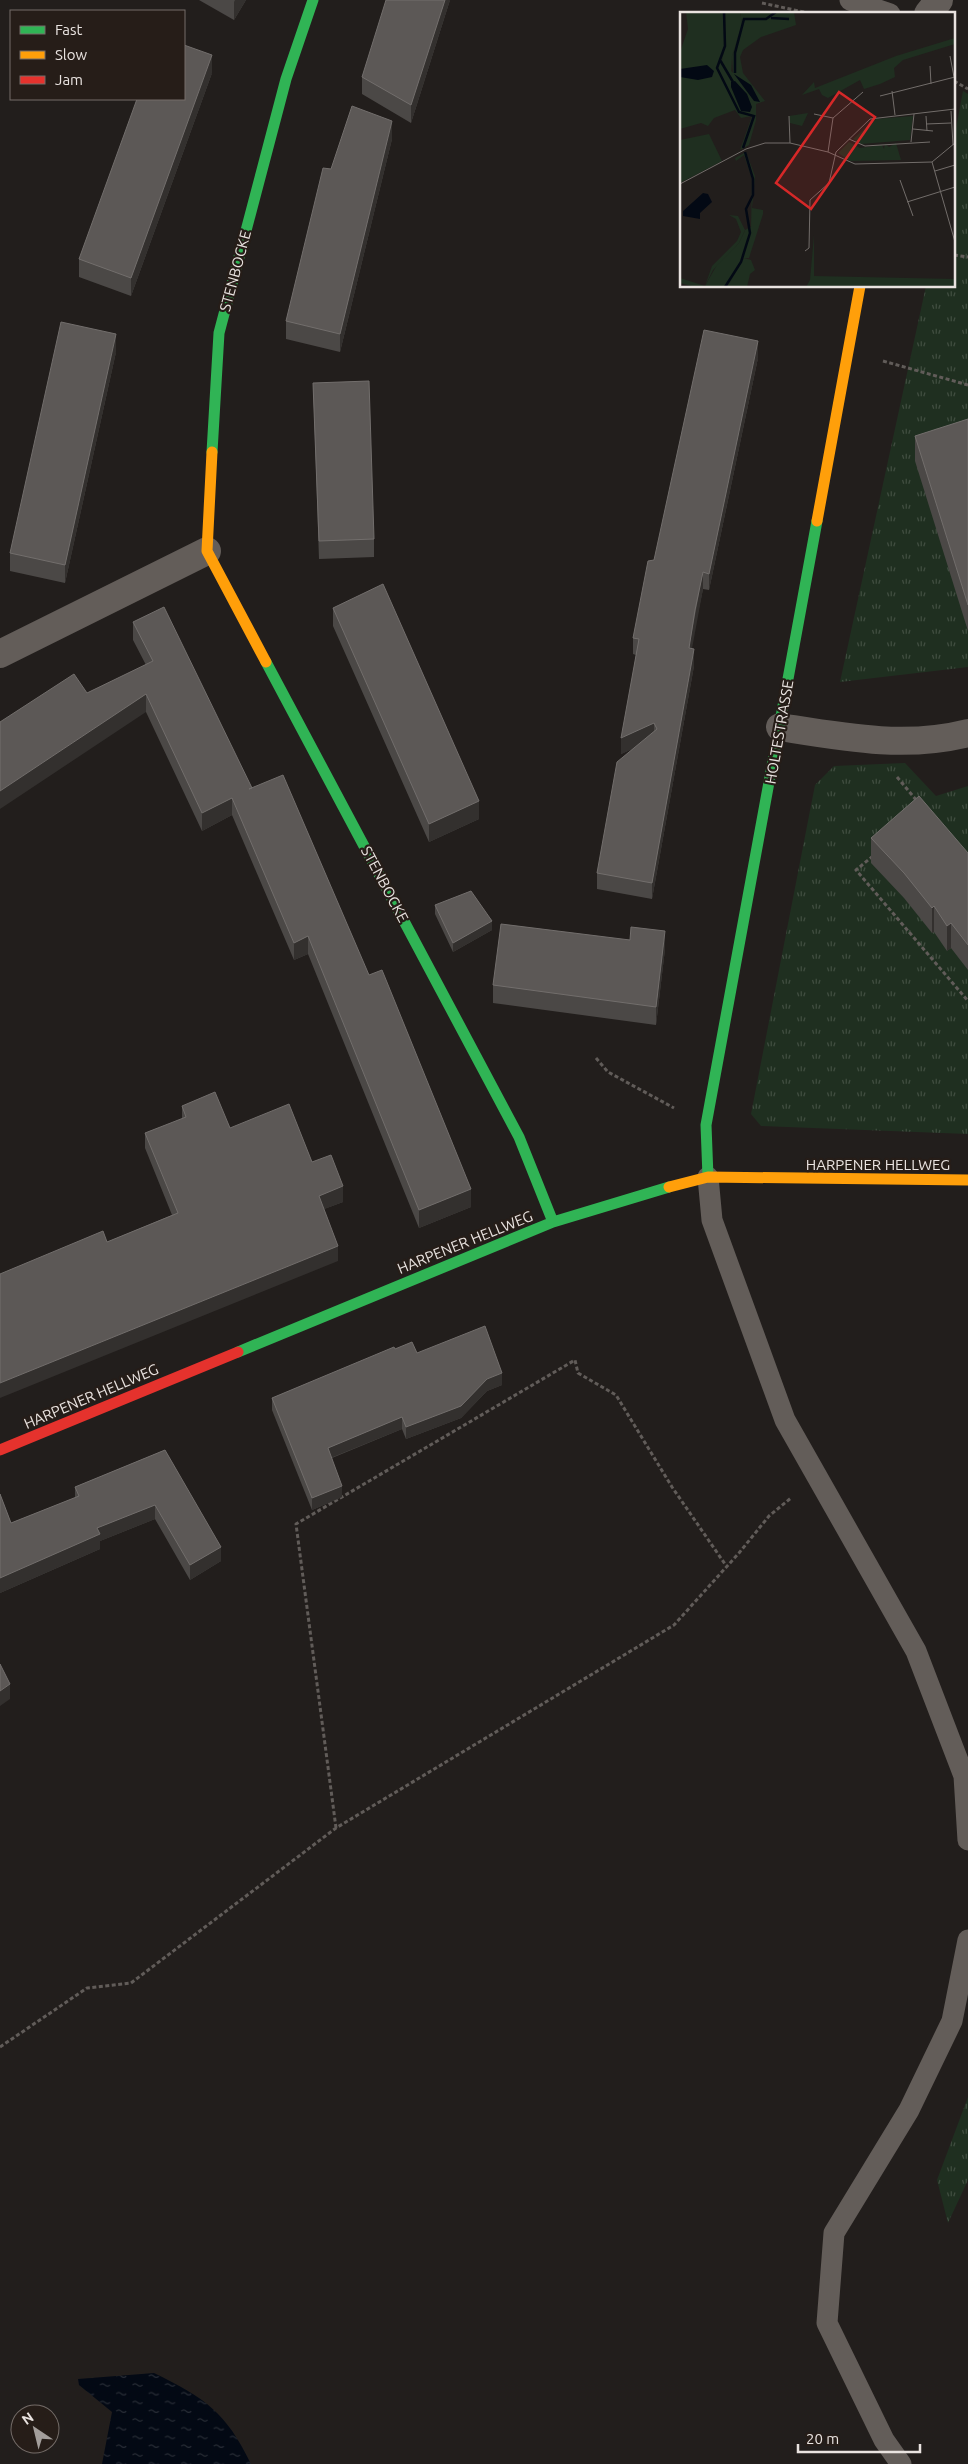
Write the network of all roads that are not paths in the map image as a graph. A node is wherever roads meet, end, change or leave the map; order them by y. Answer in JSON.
{"nodes":[{"id":1,"x":313,"y":0,"type":"edge"},
{"id":2,"x":850,"y":0,"type":"edge"},
{"id":3,"x":939,"y":0,"type":"edge"},
{"id":4,"x":884,"y":12,"type":"edge"},
{"id":5,"x":930,"y":12,"type":"edge"},
{"id":6,"x":860,"y":288,"type":"edge"},
{"id":7,"x":207,"y":551,"type":"junction"},
{"id":8,"x":0,"y":654,"type":"edge"},
{"id":9,"x":780,"y":727,"type":"junction"},
{"id":10,"x":968,"y":733,"type":"edge"},
{"id":11,"x":708,"y":1178,"type":"junction"},
{"id":12,"x":968,"y":1180,"type":"edge"},
{"id":13,"x":553,"y":1222,"type":"junction"},
{"id":14,"x":0,"y":1450,"type":"edge"},
{"id":15,"x":968,"y":1840,"type":"edge"},
{"id":16,"x":968,"y":1940,"type":"edge"},
{"id":17,"x":901,"y":2464,"type":"edge"}],
"edges":[{"from":1,"to":7,"type":"street","name":"STENBOCKE"},
{"from":2,"to":4,"type":"lane"},
{"from":3,"to":5,"type":"street"},
{"from":6,"to":9,"type":"street","name":"HOLTESTRASSE"},
{"from":7,"to":8,"type":"street"},
{"from":7,"to":13,"type":"street","name":"STENBOCKE"},
{"from":9,"to":10,"type":"street"},
{"from":9,"to":11,"type":"street","name":"HOLTESTRASSE"},
{"from":11,"to":12,"type":"street","name":"HARPENER HELLWEG"},
{"from":11,"to":13,"type":"street","name":"HARPENER HELLWEG"},
{"from":11,"to":15,"type":"lane"},
{"from":13,"to":14,"type":"street","name":"HARPENER HELLWEG"},
{"from":16,"to":17,"type":"lane"}]}
